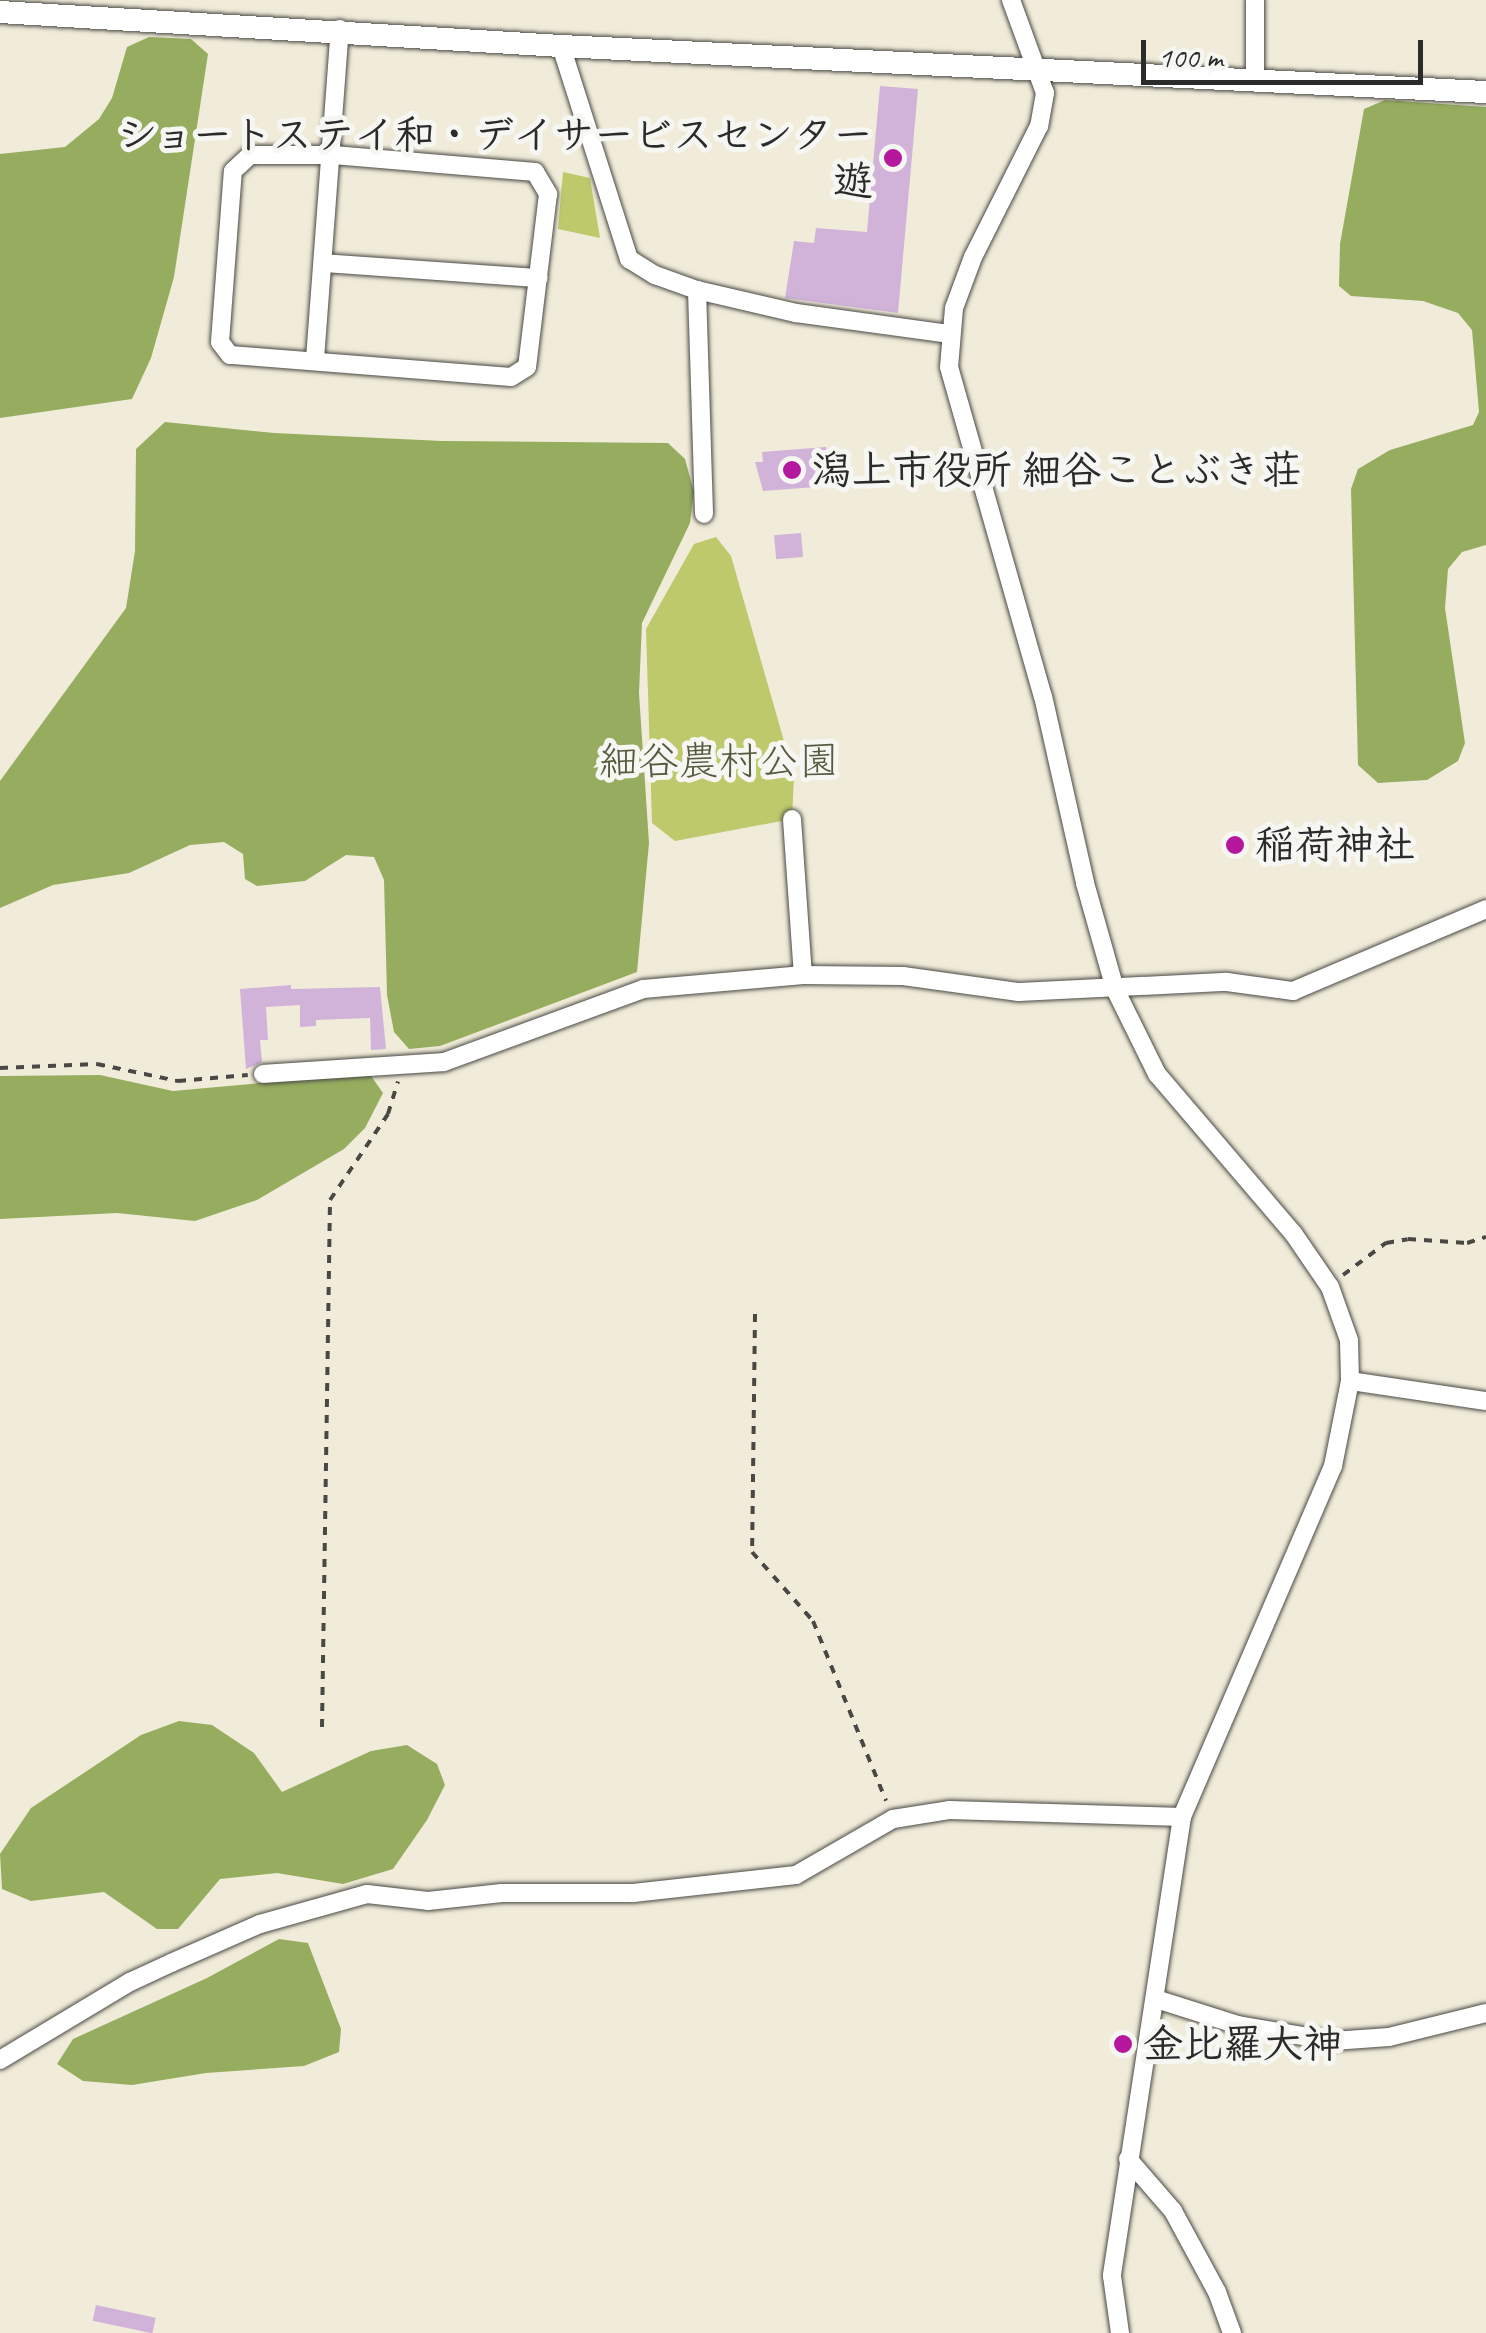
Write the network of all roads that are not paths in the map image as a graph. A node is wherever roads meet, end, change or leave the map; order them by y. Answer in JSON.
{"nodes":[{"id":1,"x":1011,"y":0,"type":"edge"},
{"id":2,"x":1255,"y":0,"type":"edge"},
{"id":3,"x":110,"y":10,"type":"edge"},
{"id":4,"x":0,"y":12,"type":"edge"},
{"id":5,"x":340,"y":29,"type":"junction"},
{"id":6,"x":561,"y":46,"type":"junction"},
{"id":7,"x":1040,"y":70,"type":"junction"},
{"id":8,"x":1254,"y":80,"type":"junction"},
{"id":9,"x":1486,"y":92,"type":"edge"},
{"id":10,"x":333,"y":156,"type":"junction"},
{"id":11,"x":323,"y":263,"type":"junction"},
{"id":12,"x":538,"y":278,"type":"junction"},
{"id":13,"x":697,"y":290,"type":"junction"},
{"id":14,"x":949,"y":334,"type":"junction"},
{"id":15,"x":314,"y":359,"type":"junction"},
{"id":16,"x":704,"y":514,"type":"dead end"},
{"id":17,"x":792,"y":819,"type":"dead end"},
{"id":18,"x":1486,"y":910,"type":"edge"},
{"id":19,"x":803,"y":975,"type":"junction"},
{"id":20,"x":1115,"y":989,"type":"junction"},
{"id":21,"x":263,"y":1074,"type":"road end"},
{"id":22,"x":1350,"y":1381,"type":"junction"},
{"id":23,"x":1486,"y":1401,"type":"edge"},
{"id":24,"x":1182,"y":1818,"type":"junction"},
{"id":25,"x":1156,"y":2000,"type":"junction"},
{"id":26,"x":1486,"y":2013,"type":"edge"},
{"id":27,"x":0,"y":2060,"type":"edge"},
{"id":28,"x":1128,"y":2159,"type":"junction"},
{"id":29,"x":1120,"y":2333,"type":"edge"},
{"id":30,"x":1232,"y":2333,"type":"edge"}],
"edges":[{"from":1,"to":7,"type":"street"},
{"from":2,"to":8,"type":"street"},
{"from":3,"to":4,"type":"street"},
{"from":3,"to":5,"type":"street"},
{"from":5,"to":6,"type":"street"},
{"from":5,"to":10,"type":"street"},
{"from":6,"to":7,"type":"street"},
{"from":6,"to":13,"type":"street"},
{"from":7,"to":8,"type":"street"},
{"from":7,"to":14,"type":"street"},
{"from":8,"to":9,"type":"street"},
{"from":10,"to":11,"type":"street"},
{"from":10,"to":12,"type":"street"},
{"from":10,"to":15,"type":"street"},
{"from":11,"to":12,"type":"street"},
{"from":11,"to":15,"type":"street"},
{"from":12,"to":15,"type":"street"},
{"from":13,"to":14,"type":"street"},
{"from":13,"to":16,"type":"street"},
{"from":14,"to":20,"type":"street"},
{"from":17,"to":19,"type":"street"},
{"from":18,"to":20,"type":"street"},
{"from":19,"to":20,"type":"street"},
{"from":19,"to":21,"type":"street"},
{"from":20,"to":22,"type":"street"},
{"from":22,"to":23,"type":"street"},
{"from":22,"to":24,"type":"street"},
{"from":24,"to":25,"type":"street"},
{"from":24,"to":27,"type":"street"},
{"from":25,"to":26,"type":"street"},
{"from":25,"to":28,"type":"street"},
{"from":28,"to":29,"type":"street"},
{"from":28,"to":30,"type":"street"}]}
